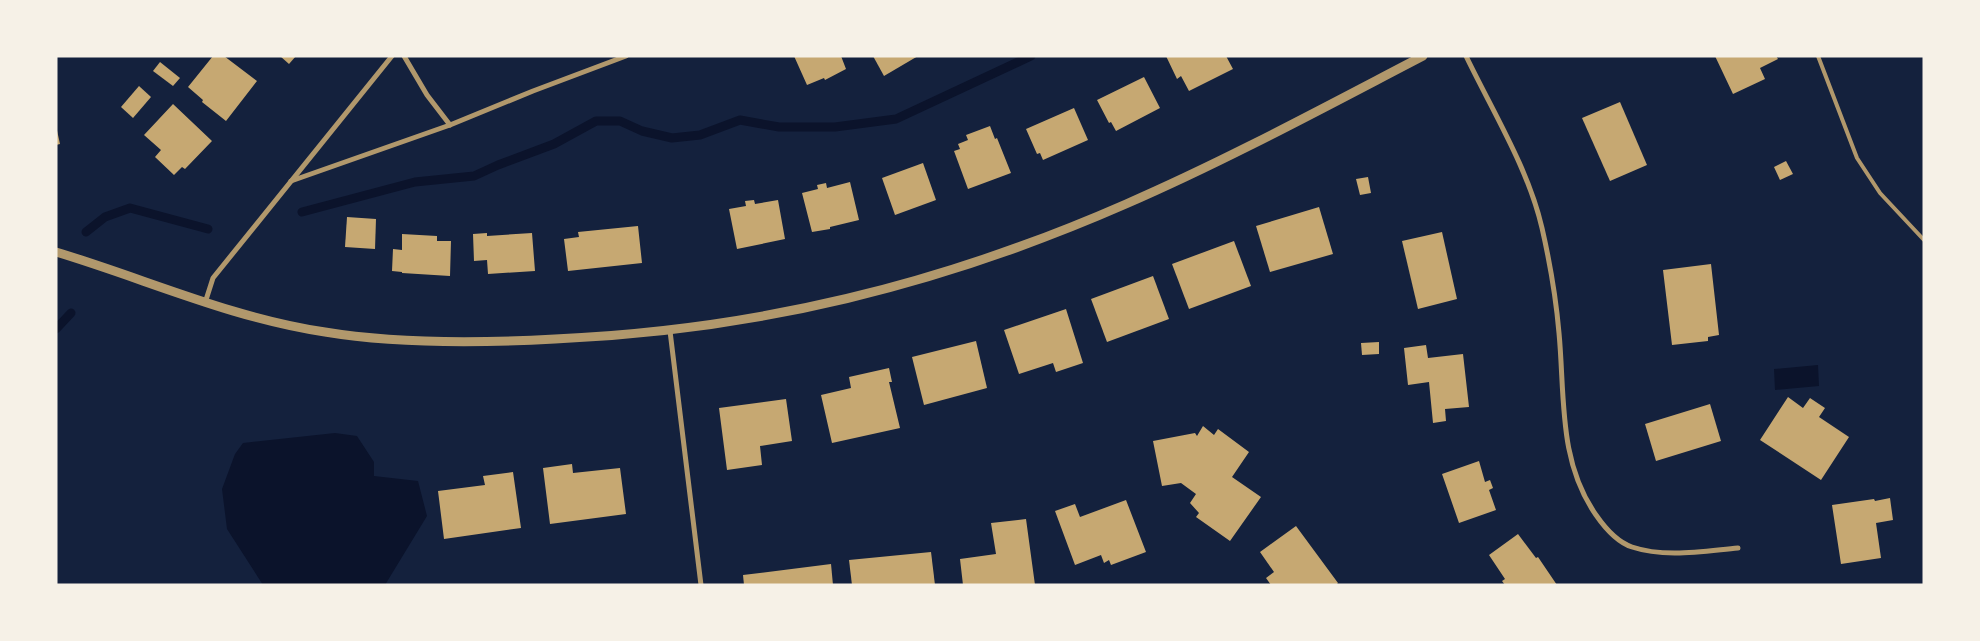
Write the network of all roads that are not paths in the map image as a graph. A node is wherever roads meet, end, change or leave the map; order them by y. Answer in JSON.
{"nodes":[{"id":1,"x":392,"y":56,"type":"edge"},
{"id":2,"x":404,"y":56,"type":"edge"},
{"id":3,"x":626,"y":56,"type":"edge"},
{"id":4,"x":1423,"y":56,"type":"edge"},
{"id":5,"x":1466,"y":56,"type":"edge"},
{"id":6,"x":1818,"y":56,"type":"edge"},
{"id":7,"x":450,"y":125,"type":"junction"},
{"id":8,"x":291,"y":181,"type":"junction"},
{"id":9,"x":1924,"y":240,"type":"edge"},
{"id":10,"x":56,"y":252,"type":"edge"},
{"id":11,"x":205,"y":304,"type":"junction"},
{"id":12,"x":670,"y":331,"type":"junction"},
{"id":13,"x":1738,"y":548,"type":"dead end"},
{"id":14,"x":701,"y":585,"type":"edge"}],
"edges":[{"from":1,"to":8,"type":"street"},
{"from":2,"to":7,"type":"street"},
{"from":3,"to":7,"type":"street"},
{"from":4,"to":12,"type":"street"},
{"from":5,"to":13,"type":"street"},
{"from":6,"to":9,"type":"lane"},
{"from":7,"to":8,"type":"street"},
{"from":8,"to":11,"type":"street"},
{"from":10,"to":11,"type":"street"},
{"from":11,"to":12,"type":"street"},
{"from":12,"to":14,"type":"street"}]}
